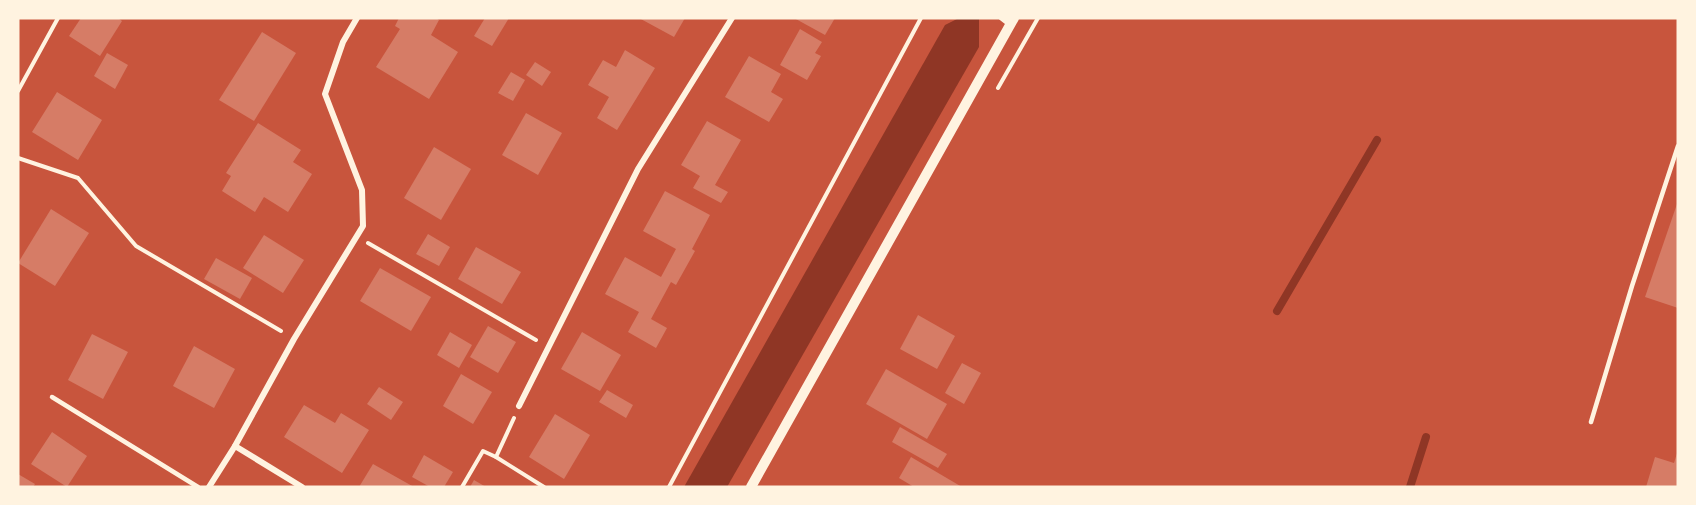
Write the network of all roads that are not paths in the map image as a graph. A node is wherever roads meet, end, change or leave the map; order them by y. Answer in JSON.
{"nodes":[{"id":1,"x":357,"y":18,"type":"edge"},
{"id":2,"x":732,"y":18,"type":"edge"},
{"id":3,"x":1009,"y":20,"type":"edge"},
{"id":4,"x":1678,"y":146,"type":"edge"},
{"id":5,"x":52,"y":397,"type":"dead end"},
{"id":6,"x":519,"y":406,"type":"road end"},
{"id":7,"x":1591,"y":422,"type":"dead end"},
{"id":8,"x":235,"y":446,"type":"junction"},
{"id":9,"x":198,"y":487,"type":"edge"},
{"id":10,"x":209,"y":487,"type":"edge"},
{"id":11,"x":302,"y":487,"type":"edge"},
{"id":12,"x":751,"y":487,"type":"edge"}],
"edges":[{"from":1,"to":8,"type":"street"},
{"from":2,"to":6,"type":"street"},
{"from":3,"to":12,"type":"street"},
{"from":4,"to":7,"type":"lane"},
{"from":5,"to":9,"type":"lane"},
{"from":8,"to":10,"type":"street"},
{"from":8,"to":11,"type":"street"}]}
